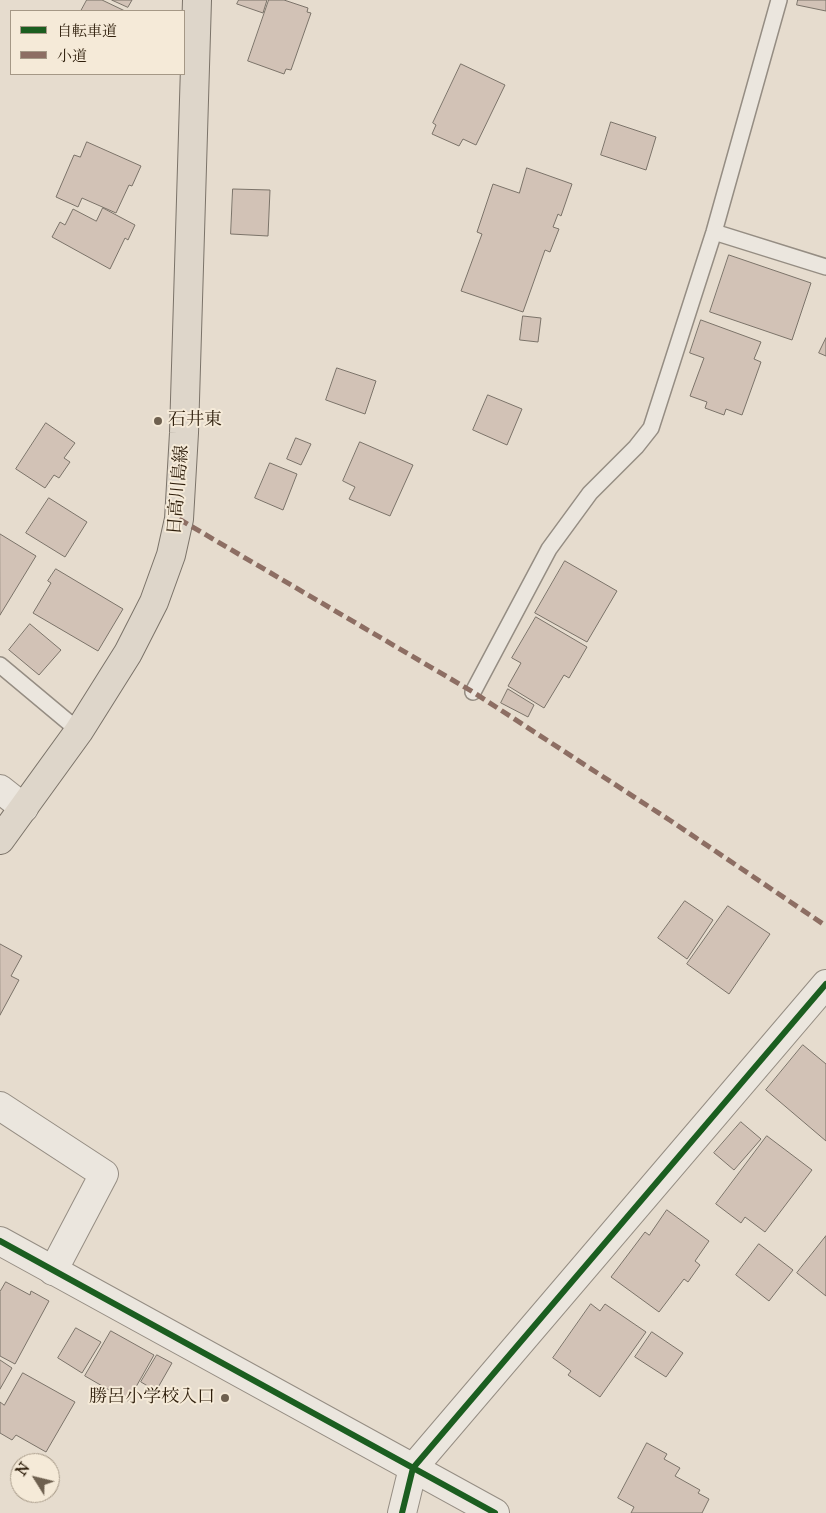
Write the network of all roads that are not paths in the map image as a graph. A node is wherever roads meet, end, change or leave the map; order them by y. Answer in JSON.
{"nodes":[{"id":1,"x":197,"y":0,"type":"edge"},
{"id":2,"x":779,"y":0,"type":"edge"},
{"id":3,"x":714,"y":232,"type":"junction"},
{"id":4,"x":826,"y":267,"type":"edge"},
{"id":5,"x":0,"y":665,"type":"edge"},
{"id":6,"x":472,"y":692,"type":"dead end"},
{"id":7,"x":79,"y":731,"type":"junction"},
{"id":8,"x":0,"y":789,"type":"edge"},
{"id":9,"x":24,"y":808,"type":"junction"},
{"id":10,"x":0,"y":840,"type":"edge"},
{"id":11,"x":826,"y":984,"type":"edge"},
{"id":12,"x":0,"y":1106,"type":"edge"},
{"id":13,"x":0,"y":1241,"type":"edge"},
{"id":14,"x":53,"y":1271,"type":"junction"},
{"id":15,"x":413,"y":1468,"type":"junction"},
{"id":16,"x":402,"y":1513,"type":"edge"},
{"id":17,"x":495,"y":1513,"type":"edge"}],
"edges":[{"from":1,"to":7,"type":"main road","name":"日高川島線"},
{"from":2,"to":3,"type":"lane"},
{"from":3,"to":4,"type":"lane"},
{"from":3,"to":6,"type":"lane"},
{"from":5,"to":7,"type":"lane"},
{"from":7,"to":9,"type":"main road","name":"日高川島線"},
{"from":8,"to":9,"type":"street"},
{"from":9,"to":10,"type":"main road","name":"日高川島線"},
{"from":11,"to":15,"type":"street"},
{"from":12,"to":14,"type":"street"},
{"from":13,"to":14,"type":"street"},
{"from":14,"to":15,"type":"street"},
{"from":15,"to":16,"type":"street"},
{"from":15,"to":17,"type":"street"}]}
